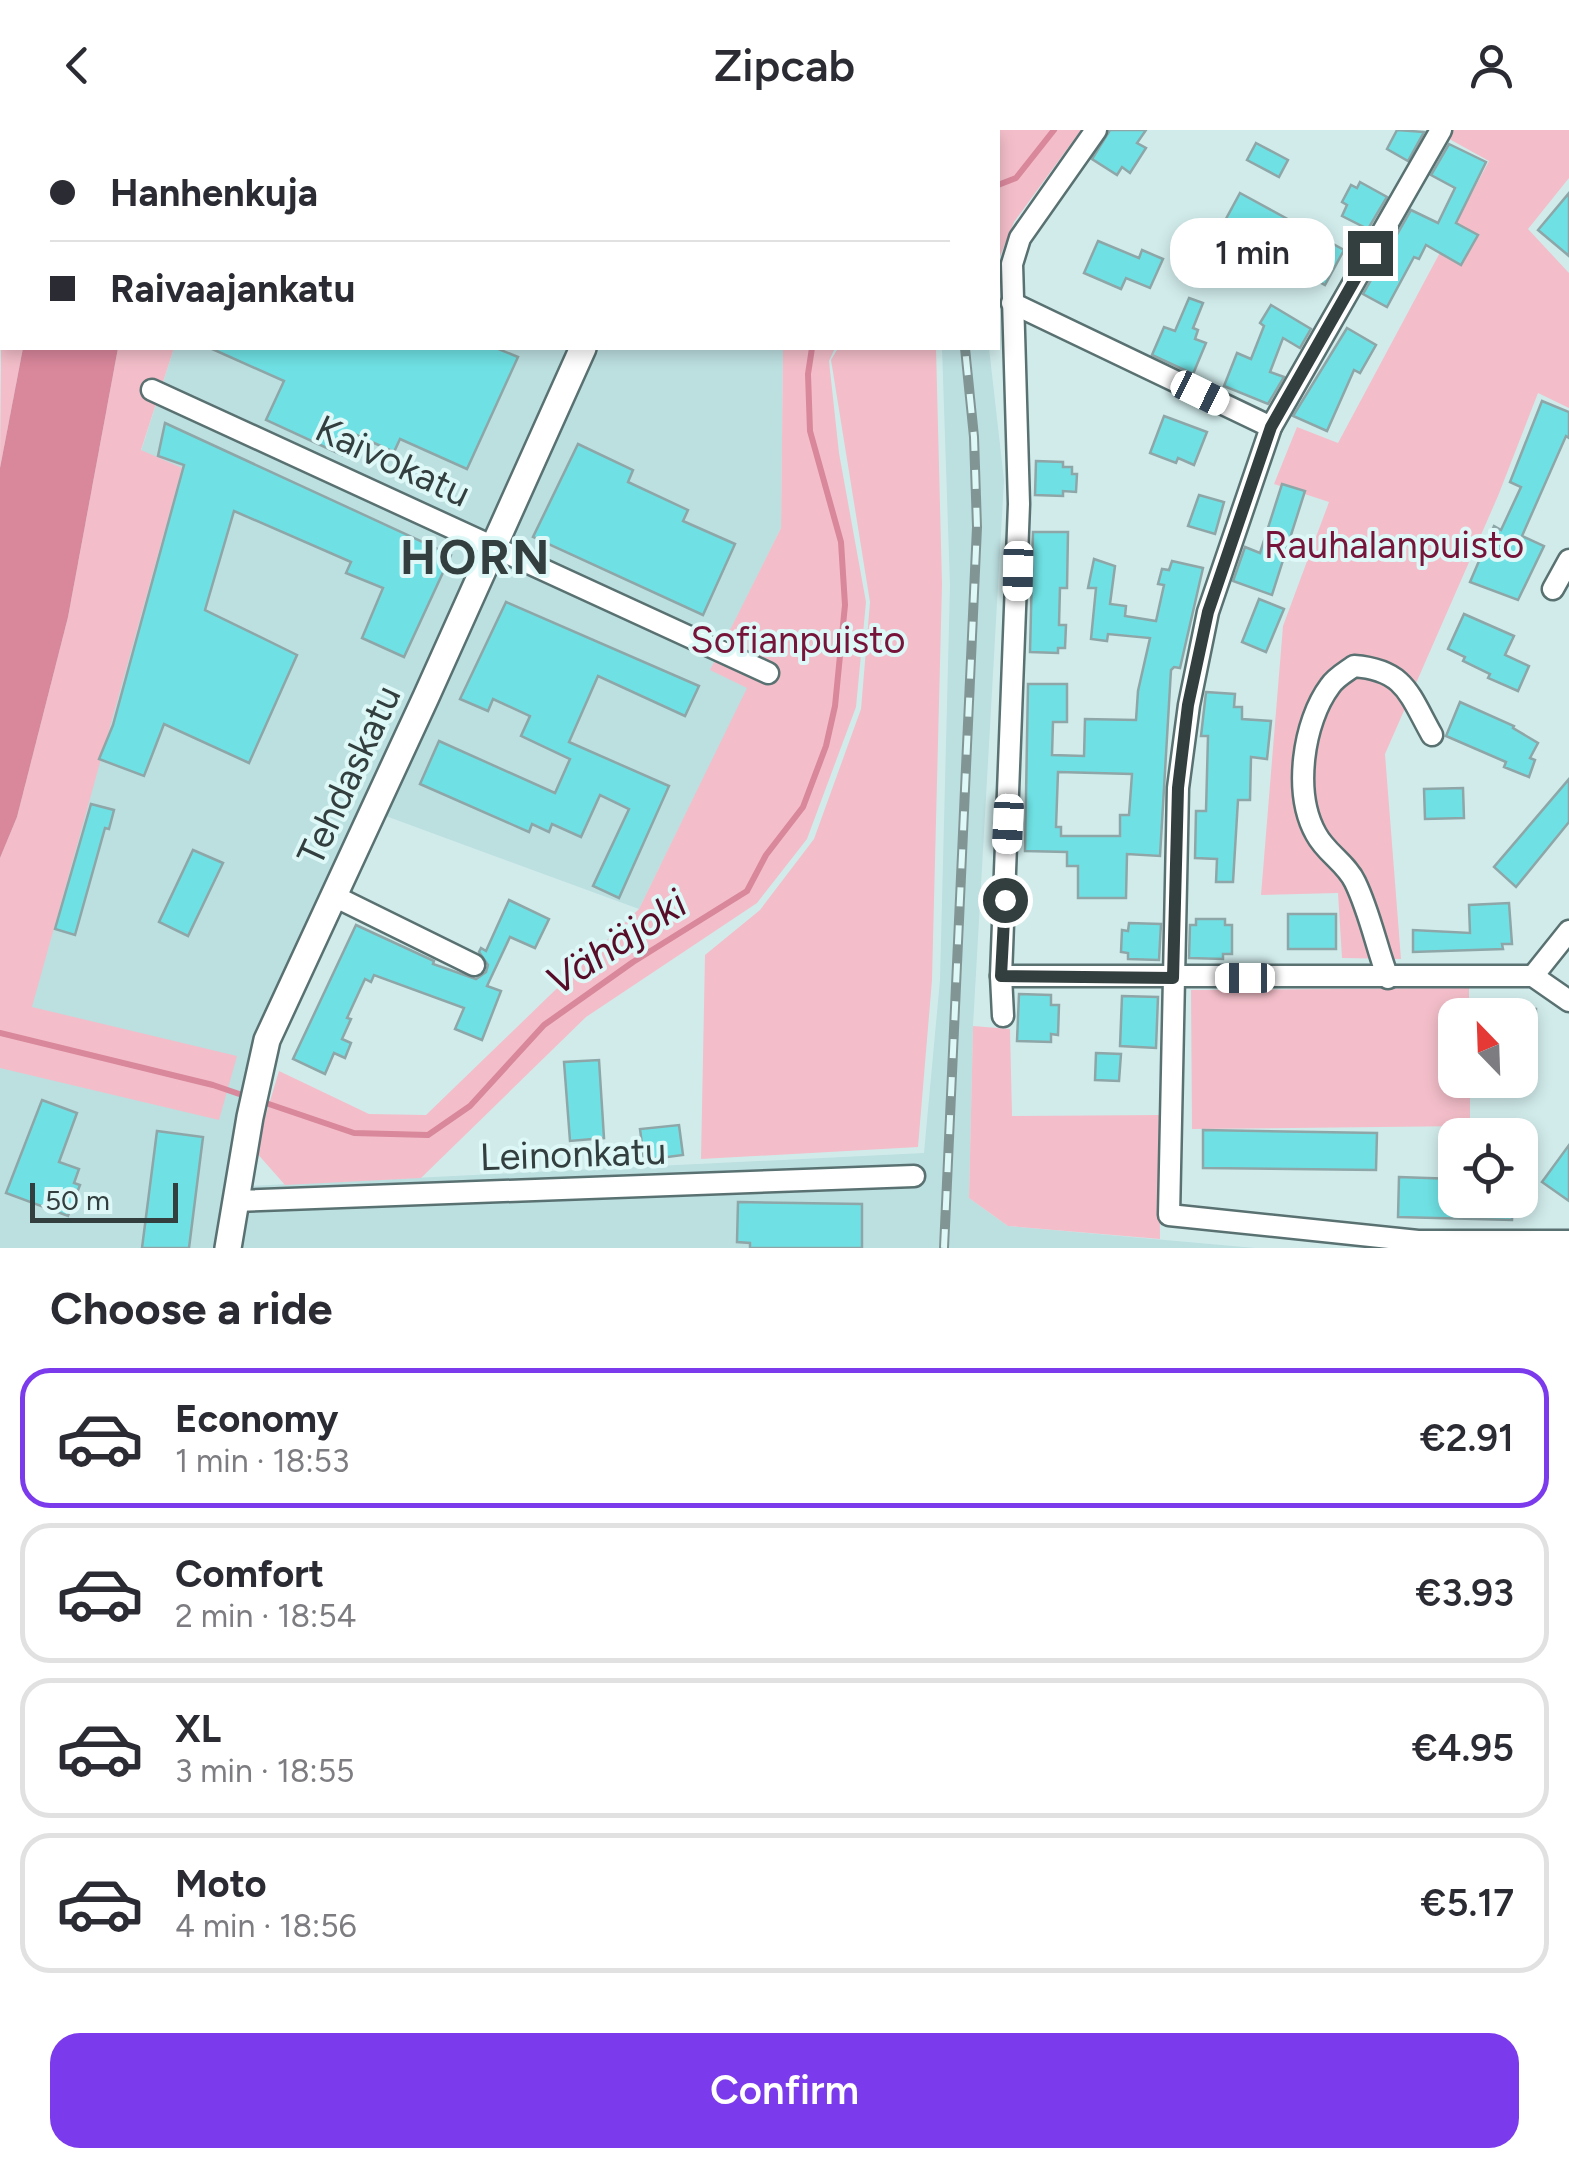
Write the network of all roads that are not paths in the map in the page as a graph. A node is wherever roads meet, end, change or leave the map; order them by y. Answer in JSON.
{"nodes":[{"id":1,"x":1096,"y":130,"type":"edge"},
{"id":2,"x":1440,"y":130,"type":"edge"},
{"id":3,"x":1012,"y":303,"type":"junction"},
{"id":4,"x":582,"y":350,"type":"edge"},
{"id":5,"x":152,"y":390,"type":"dead end"},
{"id":6,"x":1271,"y":427,"type":"junction"},
{"id":7,"x":494,"y":546,"type":"junction"},
{"id":8,"x":1569,"y":560,"type":"edge"},
{"id":9,"x":1553,"y":589,"type":"dead end"},
{"id":10,"x":768,"y":673,"type":"dead end"},
{"id":11,"x":1432,"y":735,"type":"dead end"},
{"id":12,"x":334,"y":896,"type":"junction"},
{"id":13,"x":1569,"y":931,"type":"edge"},
{"id":14,"x":474,"y":965,"type":"dead end"},
{"id":15,"x":1001,"y":976,"type":"junction"},
{"id":16,"x":1533,"y":976,"type":"junction"},
{"id":17,"x":1173,"y":978,"type":"junction"},
{"id":18,"x":1388,"y":978,"type":"junction"},
{"id":19,"x":1569,"y":1001,"type":"edge"},
{"id":20,"x":1003,"y":1016,"type":"dead end"},
{"id":21,"x":914,"y":1176,"type":"dead end"},
{"id":22,"x":234,"y":1200,"type":"junction"},
{"id":23,"x":1569,"y":1241,"type":"edge"},
{"id":24,"x":228,"y":1248,"type":"edge"}],
"edges":[{"from":1,"to":3,"type":"street"},
{"from":2,"to":6,"type":"street"},
{"from":3,"to":6,"type":"street"},
{"from":3,"to":15,"type":"street"},
{"from":4,"to":7,"type":"street","name":"Tehdaskatu"},
{"from":5,"to":7,"type":"street","name":"Kaivokatu"},
{"from":6,"to":17,"type":"street"},
{"from":7,"to":10,"type":"street","name":"Kaivokatu"},
{"from":7,"to":12,"type":"street","name":"Tehdaskatu"},
{"from":8,"to":9,"type":"street"},
{"from":11,"to":18,"type":"street"},
{"from":12,"to":14,"type":"street"},
{"from":12,"to":22,"type":"street","name":"Tehdaskatu"},
{"from":13,"to":16,"type":"street"},
{"from":15,"to":17,"type":"street"},
{"from":15,"to":20,"type":"street"},
{"from":16,"to":18,"type":"street"},
{"from":16,"to":19,"type":"street"},
{"from":17,"to":18,"type":"street"},
{"from":17,"to":23,"type":"street"},
{"from":21,"to":22,"type":"street","name":"Leinonkatu"},
{"from":22,"to":24,"type":"street","name":"Tehdaskatu"}]}
